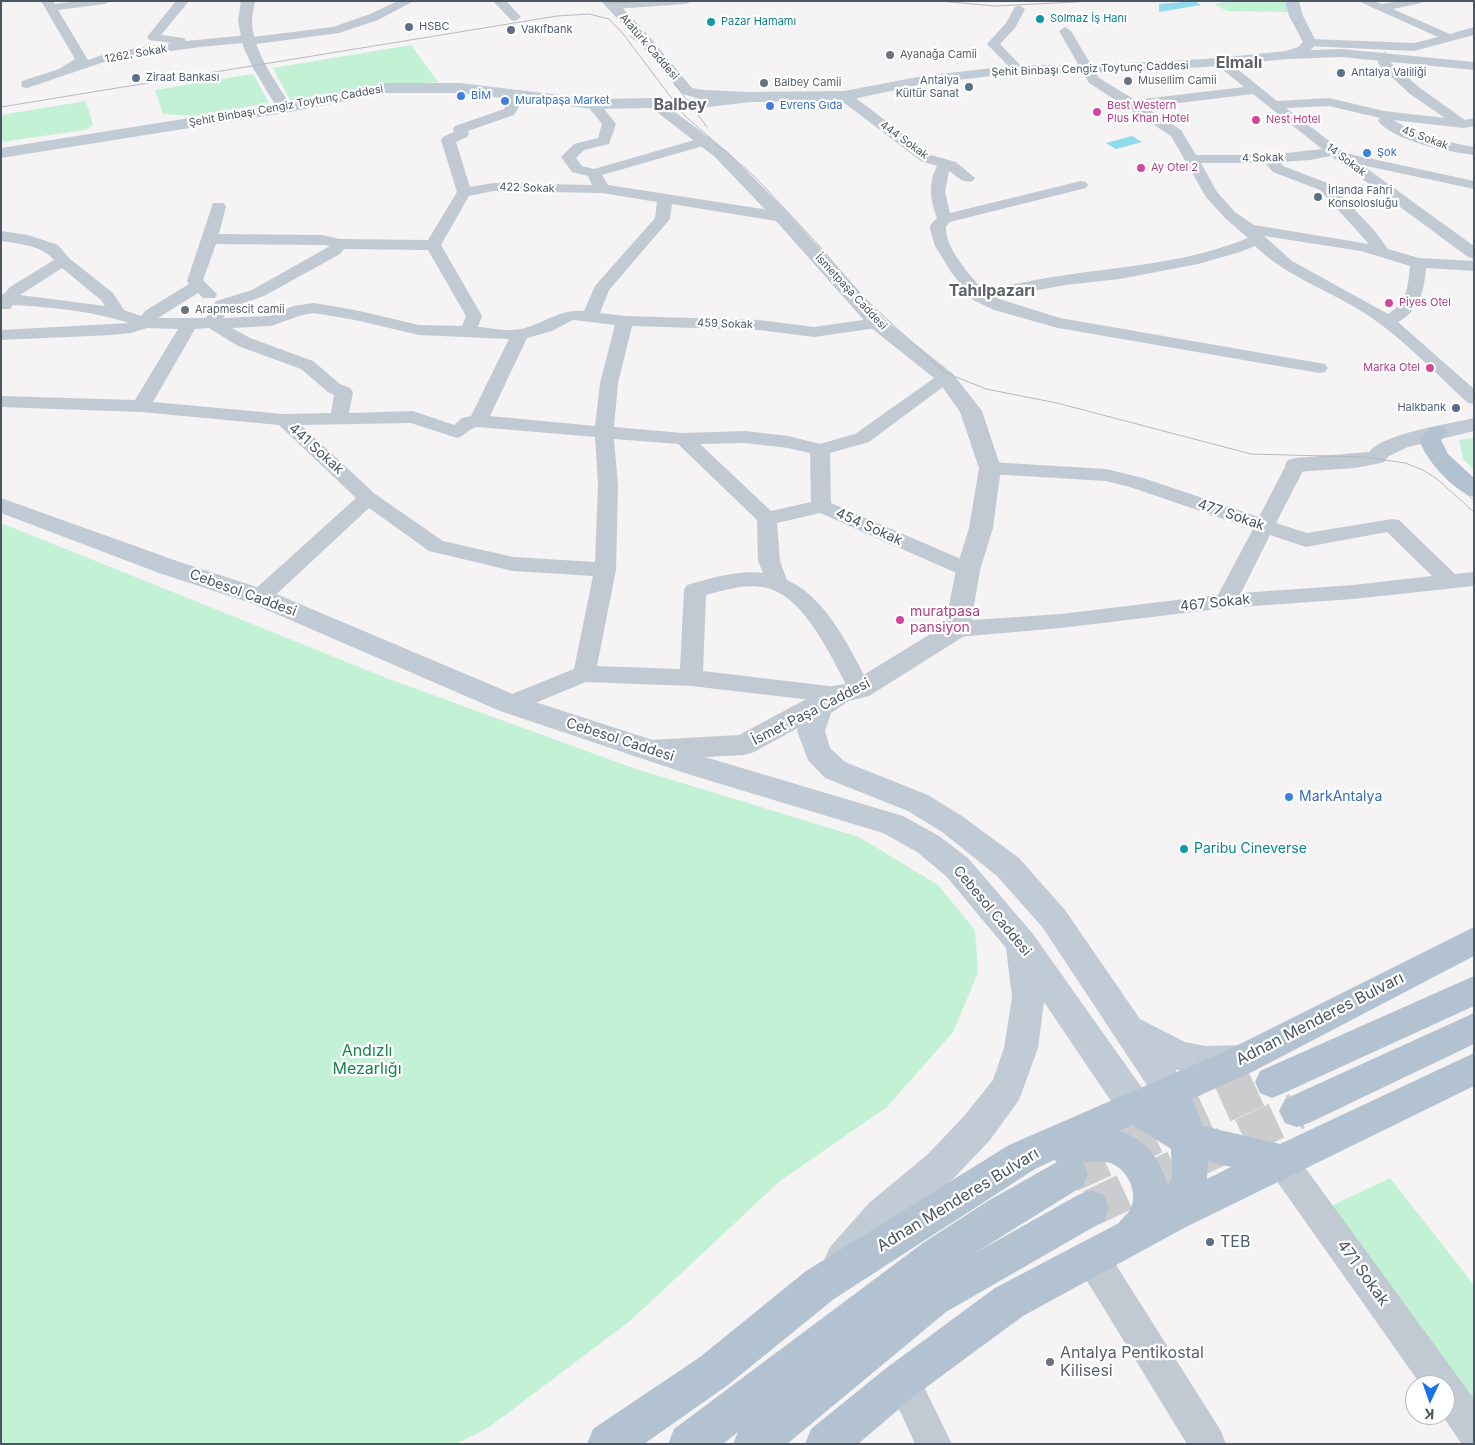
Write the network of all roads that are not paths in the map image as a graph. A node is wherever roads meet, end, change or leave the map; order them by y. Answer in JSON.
{"nodes":[{"id":1,"x":105,"y":1,"type":"edge"},
{"id":2,"x":183,"y":1,"type":"edge"},
{"id":3,"x":248,"y":1,"type":"edge"},
{"id":4,"x":408,"y":1,"type":"edge"},
{"id":5,"x":500,"y":1,"type":"edge"},
{"id":6,"x":686,"y":1,"type":"edge"},
{"id":7,"x":1292,"y":1,"type":"edge"},
{"id":8,"x":1364,"y":1,"type":"edge"},
{"id":9,"x":1417,"y":1,"type":"edge"},
{"id":10,"x":610,"y":4,"type":"edge"},
{"id":11,"x":48,"y":5,"type":"edge"},
{"id":12,"x":1381,"y":8,"type":"junction"},
{"id":13,"x":1019,"y":9,"type":"dead end"},
{"id":14,"x":515,"y":17,"type":"dead end"},
{"id":15,"x":1065,"y":31,"type":"dead end"},
{"id":16,"x":1474,"y":31,"type":"edge"},
{"id":17,"x":1448,"y":38,"type":"junction"},
{"id":18,"x":249,"y":40,"type":"junction"},
{"id":19,"x":200,"y":43,"type":"junction"},
{"id":20,"x":1310,"y":43,"type":"junction"},
{"id":21,"x":1341,"y":53,"type":"junction"},
{"id":22,"x":1288,"y":54,"type":"junction"},
{"id":23,"x":1385,"y":56,"type":"junction"},
{"id":24,"x":1221,"y":62,"type":"junction"},
{"id":25,"x":1474,"y":66,"type":"edge"},
{"id":26,"x":1018,"y":69,"type":"junction"},
{"id":27,"x":1087,"y":69,"type":"junction"},
{"id":28,"x":27,"y":84,"type":"junction"},
{"id":29,"x":1255,"y":90,"type":"junction"},
{"id":30,"x":519,"y":95,"type":"junction"},
{"id":31,"x":844,"y":96,"type":"junction"},
{"id":32,"x":750,"y":97,"type":"junction"},
{"id":33,"x":31,"y":99,"type":"dead end"},
{"id":34,"x":654,"y":103,"type":"junction"},
{"id":35,"x":593,"y":104,"type":"junction"},
{"id":36,"x":1133,"y":104,"type":"junction"},
{"id":37,"x":1273,"y":105,"type":"junction"},
{"id":38,"x":284,"y":108,"type":"junction"},
{"id":39,"x":1384,"y":114,"type":"junction"},
{"id":40,"x":1470,"y":126,"type":"edge"},
{"id":41,"x":704,"y":141,"type":"junction"},
{"id":42,"x":1474,"y":150,"type":"edge"},
{"id":43,"x":1,"y":153,"type":"edge"},
{"id":44,"x":1338,"y":154,"type":"junction"},
{"id":45,"x":1192,"y":159,"type":"junction"},
{"id":46,"x":1270,"y":159,"type":"junction"},
{"id":47,"x":945,"y":164,"type":"junction"},
{"id":48,"x":594,"y":173,"type":"junction"},
{"id":49,"x":968,"y":178,"type":"dead end"},
{"id":50,"x":1080,"y":185,"type":"dead end"},
{"id":51,"x":1474,"y":185,"type":"edge"},
{"id":52,"x":602,"y":189,"type":"junction"},
{"id":53,"x":464,"y":192,"type":"junction"},
{"id":54,"x":665,"y":198,"type":"junction"},
{"id":55,"x":218,"y":206,"type":"dead end"},
{"id":56,"x":782,"y":218,"type":"junction"},
{"id":57,"x":942,"y":222,"type":"junction"},
{"id":58,"x":1466,"y":232,"type":"dead end"},
{"id":59,"x":1443,"y":233,"type":"junction"},
{"id":60,"x":1254,"y":234,"type":"junction"},
{"id":61,"x":1,"y":236,"type":"edge"},
{"id":62,"x":210,"y":238,"type":"junction"},
{"id":63,"x":340,"y":244,"type":"junction"},
{"id":64,"x":433,"y":245,"type":"junction"},
{"id":65,"x":1384,"y":253,"type":"junction"},
{"id":66,"x":1474,"y":254,"type":"edge"},
{"id":67,"x":63,"y":261,"type":"junction"},
{"id":68,"x":1418,"y":263,"type":"junction"},
{"id":69,"x":1474,"y":266,"type":"edge"},
{"id":70,"x":199,"y":285,"type":"junction"},
{"id":71,"x":979,"y":296,"type":"junction"},
{"id":72,"x":4,"y":302,"type":"edge"},
{"id":73,"x":222,"y":305,"type":"junction"},
{"id":74,"x":118,"y":314,"type":"junction"},
{"id":75,"x":590,"y":316,"type":"junction"},
{"id":76,"x":625,"y":321,"type":"junction"},
{"id":77,"x":1387,"y":321,"type":"junction"},
{"id":78,"x":146,"y":323,"type":"junction"},
{"id":79,"x":877,"y":323,"type":"junction"},
{"id":80,"x":189,"y":324,"type":"junction"},
{"id":81,"x":212,"y":324,"type":"junction"},
{"id":82,"x":468,"y":331,"type":"junction"},
{"id":83,"x":1,"y":335,"type":"edge"},
{"id":84,"x":520,"y":335,"type":"junction"},
{"id":85,"x":1319,"y":368,"type":"dead end"},
{"id":86,"x":946,"y":378,"type":"junction"},
{"id":87,"x":1474,"y":399,"type":"edge"},
{"id":88,"x":1,"y":400,"type":"edge"},
{"id":89,"x":141,"y":406,"type":"junction"},
{"id":90,"x":339,"y":419,"type":"junction"},
{"id":91,"x":284,"y":420,"type":"junction"},
{"id":92,"x":478,"y":420,"type":"junction"},
{"id":93,"x":1474,"y":424,"type":"edge"},
{"id":94,"x":604,"y":433,"type":"junction"},
{"id":95,"x":1438,"y":433,"type":"junction"},
{"id":96,"x":683,"y":439,"type":"junction"},
{"id":97,"x":820,"y":450,"type":"junction"},
{"id":98,"x":1296,"y":465,"type":"joint"},
{"id":99,"x":990,"y":468,"type":"junction"},
{"id":100,"x":1474,"y":490,"type":"edge"},
{"id":101,"x":368,"y":498,"type":"junction"},
{"id":102,"x":1,"y":505,"type":"edge"},
{"id":103,"x":821,"y":506,"type":"junction"},
{"id":104,"x":767,"y":518,"type":"junction"},
{"id":105,"x":1265,"y":526,"type":"junction"},
{"id":106,"x":605,"y":570,"type":"junction"},
{"id":107,"x":968,"y":570,"type":"junction"},
{"id":108,"x":1474,"y":580,"type":"edge"},
{"id":109,"x":1450,"y":582,"type":"junction"},
{"id":110,"x":778,"y":583,"type":"junction"},
{"id":111,"x":260,"y":596,"type":"junction"},
{"id":112,"x":1226,"y":601,"type":"junction"},
{"id":113,"x":957,"y":629,"type":"junction"},
{"id":114,"x":584,"y":674,"type":"junction"},
{"id":115,"x":691,"y":678,"type":"junction"},
{"id":116,"x":849,"y":692,"type":"junction"},
{"id":117,"x":510,"y":704,"type":"junction"},
{"id":118,"x":650,"y":750,"type":"junction"},
{"id":119,"x":1474,"y":940,"type":"edge"},
{"id":120,"x":1022,"y":944,"type":"junction"},
{"id":121,"x":1474,"y":990,"type":"edge"},
{"id":122,"x":1126,"y":1026,"type":"junction"},
{"id":123,"x":1474,"y":1028,"type":"edge"},
{"id":124,"x":1242,"y":1060,"type":"junction"},
{"id":125,"x":1474,"y":1069,"type":"edge"},
{"id":126,"x":1272,"y":1082,"type":"tunnel mouth"},
{"id":127,"x":1170,"y":1091,"type":"junction"},
{"id":128,"x":1135,"y":1107,"type":"junction"},
{"id":129,"x":1296,"y":1111,"type":"tunnel mouth"},
{"id":130,"x":1189,"y":1140,"type":"junction"},
{"id":131,"x":1060,"y":1160,"type":"junction"},
{"id":132,"x":1282,"y":1162,"type":"junction"},
{"id":133,"x":1091,"y":1208,"type":"tunnel mouth"},
{"id":134,"x":1171,"y":1215,"type":"junction"},
{"id":135,"x":1132,"y":1236,"type":"junction"},
{"id":136,"x":1099,"y":1269,"type":"dead end"},
{"id":137,"x":820,"y":1285,"type":"junction"},
{"id":138,"x":1435,"y":1375,"type":"edge"},
{"id":139,"x":899,"y":1383,"type":"junction"},
{"id":140,"x":1455,"y":1403,"type":"edge"},
{"id":141,"x":1474,"y":1430,"type":"edge"},
{"id":142,"x":608,"y":1444,"type":"edge"},
{"id":143,"x":689,"y":1444,"type":"edge"},
{"id":144,"x":754,"y":1444,"type":"edge"},
{"id":145,"x":826,"y":1444,"type":"edge"},
{"id":146,"x":934,"y":1444,"type":"edge"},
{"id":147,"x":1208,"y":1444,"type":"edge"}],
"edges":[{"from":1,"to":11,"type":"street"},
{"from":2,"to":19,"type":"street"},
{"from":3,"to":18,"type":"street"},
{"from":4,"to":18,"type":"street","name":"1262. Sokak"},
{"from":5,"to":14,"type":"street"},
{"from":6,"to":10,"type":"street"},
{"from":7,"to":20,"type":"main road"},
{"from":8,"to":12,"type":"street"},
{"from":9,"to":12,"type":"street"},
{"from":10,"to":32,"type":"street","name":"Atatürk Caddesi"},
{"from":11,"to":28,"type":"street"},
{"from":12,"to":17,"type":"street"},
{"from":13,"to":26,"type":"street"},
{"from":15,"to":27,"type":"street"},
{"from":16,"to":17,"type":"street"},
{"from":17,"to":20,"type":"street"},
{"from":18,"to":19,"type":"street","name":"1262. Sokak"},
{"from":18,"to":38,"type":"street"},
{"from":19,"to":28,"type":"street","name":"1262. Sokak"},
{"from":20,"to":21,"type":"street"},
{"from":20,"to":22,"type":"main road","name":"Şehit Binbaşı Cengiz Toytunç Caddesi"},
{"from":21,"to":22,"type":"street","name":"Şehit Binbaşı Cengiz Toytunç Caddesi"},
{"from":21,"to":23,"type":"street","name":"Şehit Binbaşı Cengiz Toytunç Caddesi"},
{"from":22,"to":24,"type":"main road","name":"Şehit Binbaşı Cengiz Toytunç Caddesi"},
{"from":23,"to":25,"type":"street","name":"Şehit Binbaşı Cengiz Toytunç Caddesi"},
{"from":23,"to":40,"type":"street"},
{"from":24,"to":27,"type":"main road","name":"Şehit Binbaşı Cengiz Toytunç Caddesi"},
{"from":24,"to":29,"type":"street","name":"14 Sokak"},
{"from":26,"to":27,"type":"main road","name":"Şehit Binbaşı Cengiz Toytunç Caddesi"},
{"from":26,"to":31,"type":"main road","name":"Şehit Binbaşı Cengiz Toytunç Caddesi"},
{"from":27,"to":36,"type":"street"},
{"from":28,"to":33,"type":"street"},
{"from":29,"to":36,"type":"street"},
{"from":29,"to":37,"type":"street","name":"14 Sokak"},
{"from":30,"to":35,"type":"main road","name":"Şehit Binbaşı Cengiz Toytunç Caddesi"},
{"from":30,"to":38,"type":"main road","name":"Şehit Binbaşı Cengiz Toytunç Caddesi"},
{"from":30,"to":53,"type":"street"},
{"from":31,"to":32,"type":"main road","name":"Şehit Binbaşı Cengiz Toytunç Caddesi"},
{"from":31,"to":47,"type":"street","name":"444 Sokak"},
{"from":32,"to":34,"type":"main road","name":"Şehit Binbaşı Cengiz Toytunç Caddesi"},
{"from":34,"to":35,"type":"main road","name":"Şehit Binbaşı Cengiz Toytunç Caddesi"},
{"from":34,"to":41,"type":"street","name":"İsmetpaşa Caddesi"},
{"from":35,"to":48,"type":"street"},
{"from":36,"to":45,"type":"street"},
{"from":37,"to":39,"type":"street"},
{"from":37,"to":44,"type":"street","name":"14 Sokak"},
{"from":38,"to":43,"type":"main road","name":"Şehit Binbaşı Cengiz Toytunç Caddesi"},
{"from":39,"to":40,"type":"street"},
{"from":39,"to":42,"type":"street","name":"45 Sokak"},
{"from":41,"to":48,"type":"street"},
{"from":41,"to":56,"type":"street","name":"İsmetpaşa Caddesi"},
{"from":44,"to":46,"type":"street","name":"4 Sokak"},
{"from":44,"to":51,"type":"street"},
{"from":44,"to":59,"type":"street","name":"14 Sokak"},
{"from":45,"to":46,"type":"street","name":"4 Sokak"},
{"from":45,"to":60,"type":"street"},
{"from":46,"to":65,"type":"street"},
{"from":47,"to":49,"type":"street","name":"444 Sokak"},
{"from":47,"to":57,"type":"street"},
{"from":48,"to":52,"type":"street"},
{"from":50,"to":57,"type":"street"},
{"from":52,"to":53,"type":"street","name":"422 Sokak"},
{"from":52,"to":54,"type":"street","name":"422 Sokak"},
{"from":53,"to":64,"type":"street"},
{"from":54,"to":56,"type":"street","name":"422 Sokak"},
{"from":54,"to":75,"type":"street"},
{"from":55,"to":62,"type":"street"},
{"from":56,"to":79,"type":"street","name":"İsmetpaşa Caddesi"},
{"from":57,"to":71,"type":"street"},
{"from":58,"to":59,"type":"street"},
{"from":59,"to":66,"type":"street","name":"14 Sokak"},
{"from":60,"to":65,"type":"street"},
{"from":60,"to":71,"type":"street"},
{"from":60,"to":77,"type":"street"},
{"from":61,"to":67,"type":"street"},
{"from":62,"to":63,"type":"street"},
{"from":62,"to":70,"type":"street"},
{"from":63,"to":64,"type":"street"},
{"from":63,"to":73,"type":"street"},
{"from":64,"to":82,"type":"street"},
{"from":65,"to":68,"type":"street"},
{"from":67,"to":72,"type":"street"},
{"from":67,"to":74,"type":"street"},
{"from":68,"to":69,"type":"street"},
{"from":68,"to":77,"type":"street"},
{"from":70,"to":73,"type":"street"},
{"from":70,"to":78,"type":"street"},
{"from":71,"to":85,"type":"street"},
{"from":72,"to":74,"type":"street"},
{"from":73,"to":81,"type":"street"},
{"from":74,"to":78,"type":"street"},
{"from":75,"to":76,"type":"street","name":"459 Sokak"},
{"from":75,"to":84,"type":"street","name":"459 Sokak"},
{"from":76,"to":79,"type":"street","name":"459 Sokak"},
{"from":76,"to":94,"type":"street"},
{"from":77,"to":87,"type":"street"},
{"from":78,"to":80,"type":"street"},
{"from":78,"to":83,"type":"street"},
{"from":79,"to":86,"type":"street","name":"İsmetpaşa Caddesi"},
{"from":80,"to":81,"type":"street"},
{"from":80,"to":89,"type":"street"},
{"from":81,"to":82,"type":"street"},
{"from":81,"to":90,"type":"street"},
{"from":82,"to":84,"type":"street"},
{"from":84,"to":92,"type":"street"},
{"from":86,"to":97,"type":"street"},
{"from":86,"to":99,"type":"street","name":"İsmetpaşa Caddesi"},
{"from":88,"to":89,"type":"street","name":"441 Sokak"},
{"from":89,"to":91,"type":"street","name":"441 Sokak"},
{"from":90,"to":91,"type":"street"},
{"from":90,"to":92,"type":"street"},
{"from":91,"to":101,"type":"street","name":"441 Sokak"},
{"from":92,"to":94,"type":"street"},
{"from":93,"to":95,"type":"street"},
{"from":94,"to":96,"type":"street"},
{"from":94,"to":106,"type":"street"},
{"from":95,"to":98,"type":"street"},
{"from":95,"to":100,"type":"main road"},
{"from":96,"to":97,"type":"street"},
{"from":96,"to":104,"type":"street"},
{"from":97,"to":103,"type":"street"},
{"from":98,"to":105,"type":"street"},
{"from":99,"to":105,"type":"street","name":"477 Sokak"},
{"from":99,"to":107,"type":"street","name":"İsmetpaşa Caddesi"},
{"from":101,"to":106,"type":"street","name":"441 Sokak"},
{"from":101,"to":111,"type":"street"},
{"from":102,"to":111,"type":"main road","name":"Cebesol Caddesi"},
{"from":103,"to":104,"type":"street","name":"454 Sokak"},
{"from":103,"to":107,"type":"street","name":"454 Sokak"},
{"from":104,"to":110,"type":"street"},
{"from":105,"to":109,"type":"street","name":"477 Sokak"},
{"from":105,"to":112,"type":"street"},
{"from":106,"to":114,"type":"street"},
{"from":107,"to":113,"type":"street","name":"İsmetpaşa Caddesi"},
{"from":108,"to":109,"type":"street","name":"467 Sokak"},
{"from":109,"to":112,"type":"street","name":"467 Sokak"},
{"from":110,"to":115,"type":"street"},
{"from":110,"to":116,"type":"street"},
{"from":111,"to":117,"type":"main road","name":"Cebesol Caddesi"},
{"from":112,"to":113,"type":"street","name":"467 Sokak"},
{"from":113,"to":116,"type":"street","name":"İsmet Paşa Caddesi"},
{"from":114,"to":115,"type":"street"},
{"from":114,"to":117,"type":"street"},
{"from":115,"to":116,"type":"street"},
{"from":116,"to":118,"type":"street","name":"İsmet Paşa Caddesi"},
{"from":116,"to":122,"type":"main road"},
{"from":117,"to":118,"type":"main road","name":"Cebesol Caddesi"},
{"from":118,"to":120,"type":"main road","name":"Cebesol Caddesi"},
{"from":119,"to":124,"type":"main road","name":"Adnan Menderes Bulvarı"},
{"from":120,"to":128,"type":"main road","name":"Cebesol Caddesi"},
{"from":120,"to":137,"type":"main road"},
{"from":121,"to":126,"type":"main road"},
{"from":122,"to":124,"type":"main road"},
{"from":122,"to":127,"type":"main road"},
{"from":123,"to":129,"type":"main road"},
{"from":124,"to":127,"type":"main road","name":"Adnan Menderes Bulvarı"},
{"from":125,"to":132,"type":"main road"},
{"from":127,"to":128,"type":"main road","name":"Adnan Menderes Bulvarı"},
{"from":127,"to":130,"type":"main road"},
{"from":128,"to":130,"type":"main road"},
{"from":128,"to":131,"type":"main road","name":"Adnan Menderes Bulvarı"},
{"from":130,"to":132,"type":"main road"},
{"from":130,"to":134,"type":"main road"},
{"from":131,"to":135,"type":"main road"},
{"from":131,"to":137,"type":"main road","name":"Adnan Menderes Bulvarı"},
{"from":131,"to":143,"type":"main road"},
{"from":132,"to":134,"type":"main road"},
{"from":132,"to":138,"type":"street","name":"471 Sokak"},
{"from":133,"to":144,"type":"main road"},
{"from":134,"to":135,"type":"main road"},
{"from":135,"to":139,"type":"main road"},
{"from":136,"to":147,"type":"street"},
{"from":137,"to":142,"type":"main road","name":"Adnan Menderes Bulvarı"},
{"from":139,"to":145,"type":"main road"},
{"from":139,"to":146,"type":"street"},
{"from":140,"to":141,"type":"street"}]}
